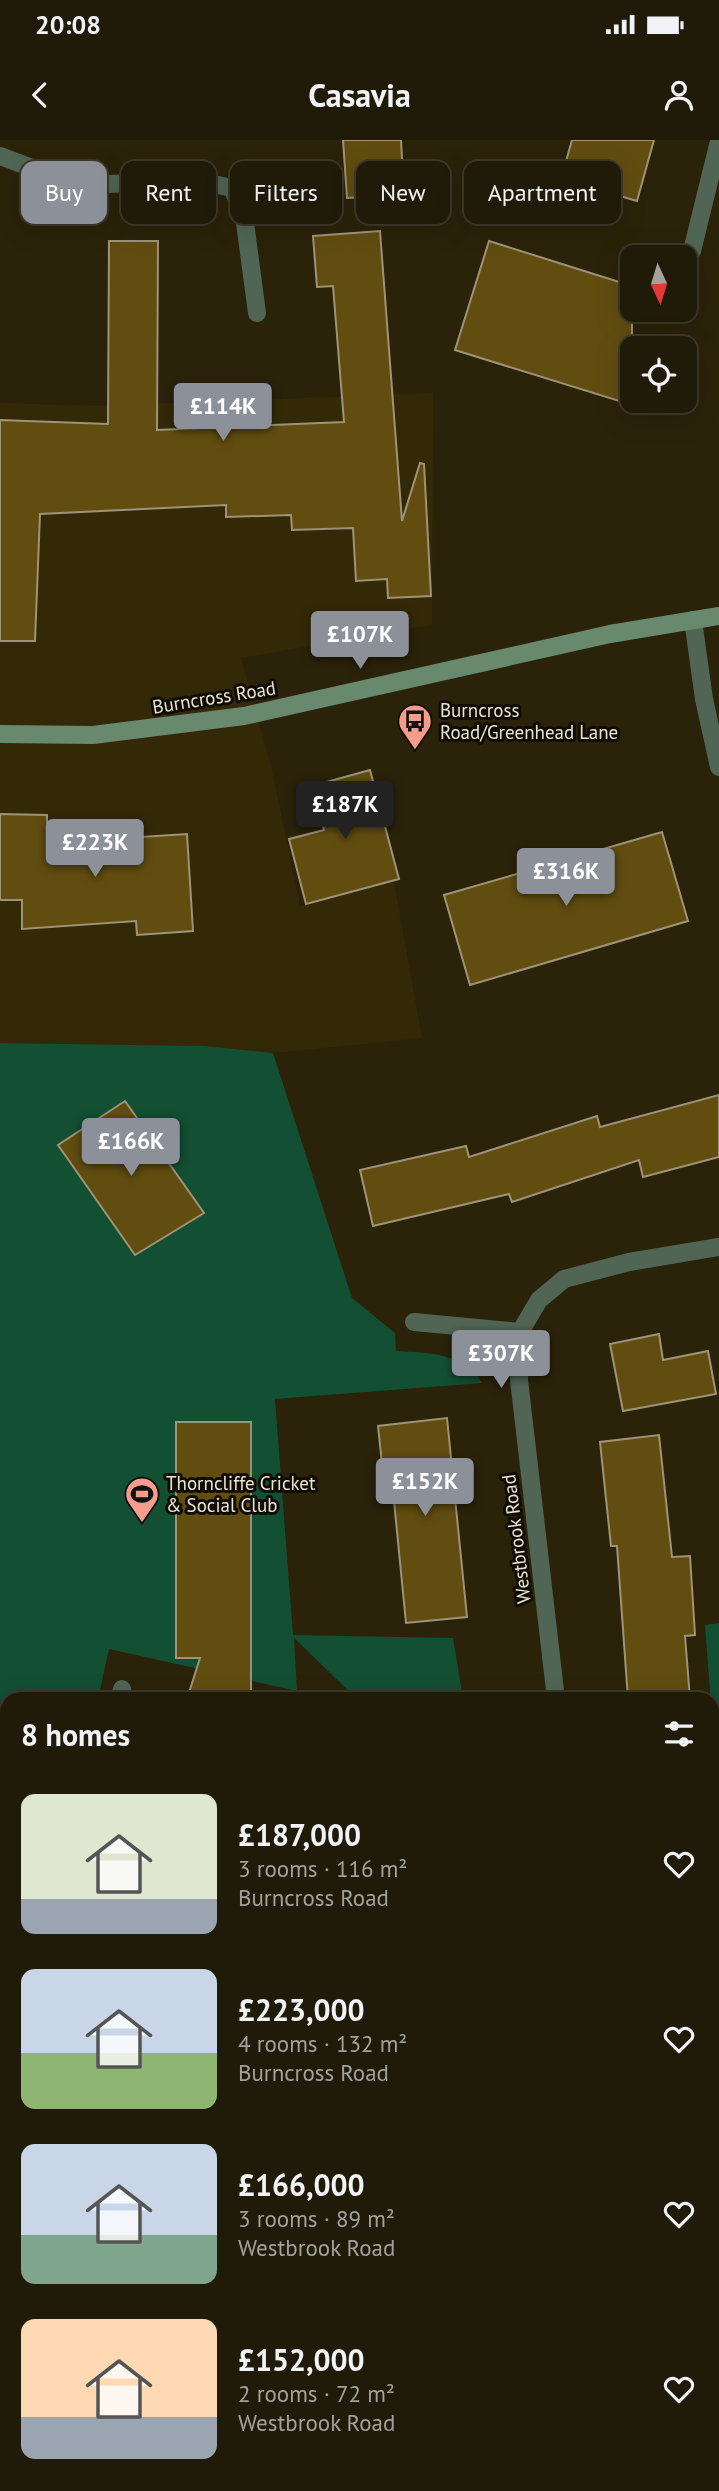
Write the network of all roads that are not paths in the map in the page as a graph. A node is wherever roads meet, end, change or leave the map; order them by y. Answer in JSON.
{"nodes":[{"id":1,"x":719,"y":141,"type":"edge"},
{"id":2,"x":0,"y":156,"type":"edge"},
{"id":3,"x":693,"y":245,"type":"edge"},
{"id":4,"x":257,"y":313,"type":"dead end"},
{"id":5,"x":719,"y":616,"type":"edge"},
{"id":6,"x":693,"y":620,"type":"junction"},
{"id":7,"x":0,"y":734,"type":"edge"},
{"id":8,"x":719,"y":767,"type":"edge"},
{"id":9,"x":719,"y":1247,"type":"edge"},
{"id":10,"x":414,"y":1322,"type":"dead end"},
{"id":11,"x":520,"y":1332,"type":"junction"},
{"id":12,"x":555,"y":1692,"type":"edge"}],
"edges":[{"from":1,"to":3,"type":"street"},
{"from":2,"to":4,"type":"street"},
{"from":5,"to":6,"type":"main road","name":"Burncross Road"},
{"from":6,"to":7,"type":"main road","name":"Burncross Road"},
{"from":6,"to":8,"type":"street"},
{"from":9,"to":11,"type":"street","name":"Westbrook Road"},
{"from":10,"to":11,"type":"street"},
{"from":11,"to":12,"type":"street","name":"Westbrook Road"}]}
